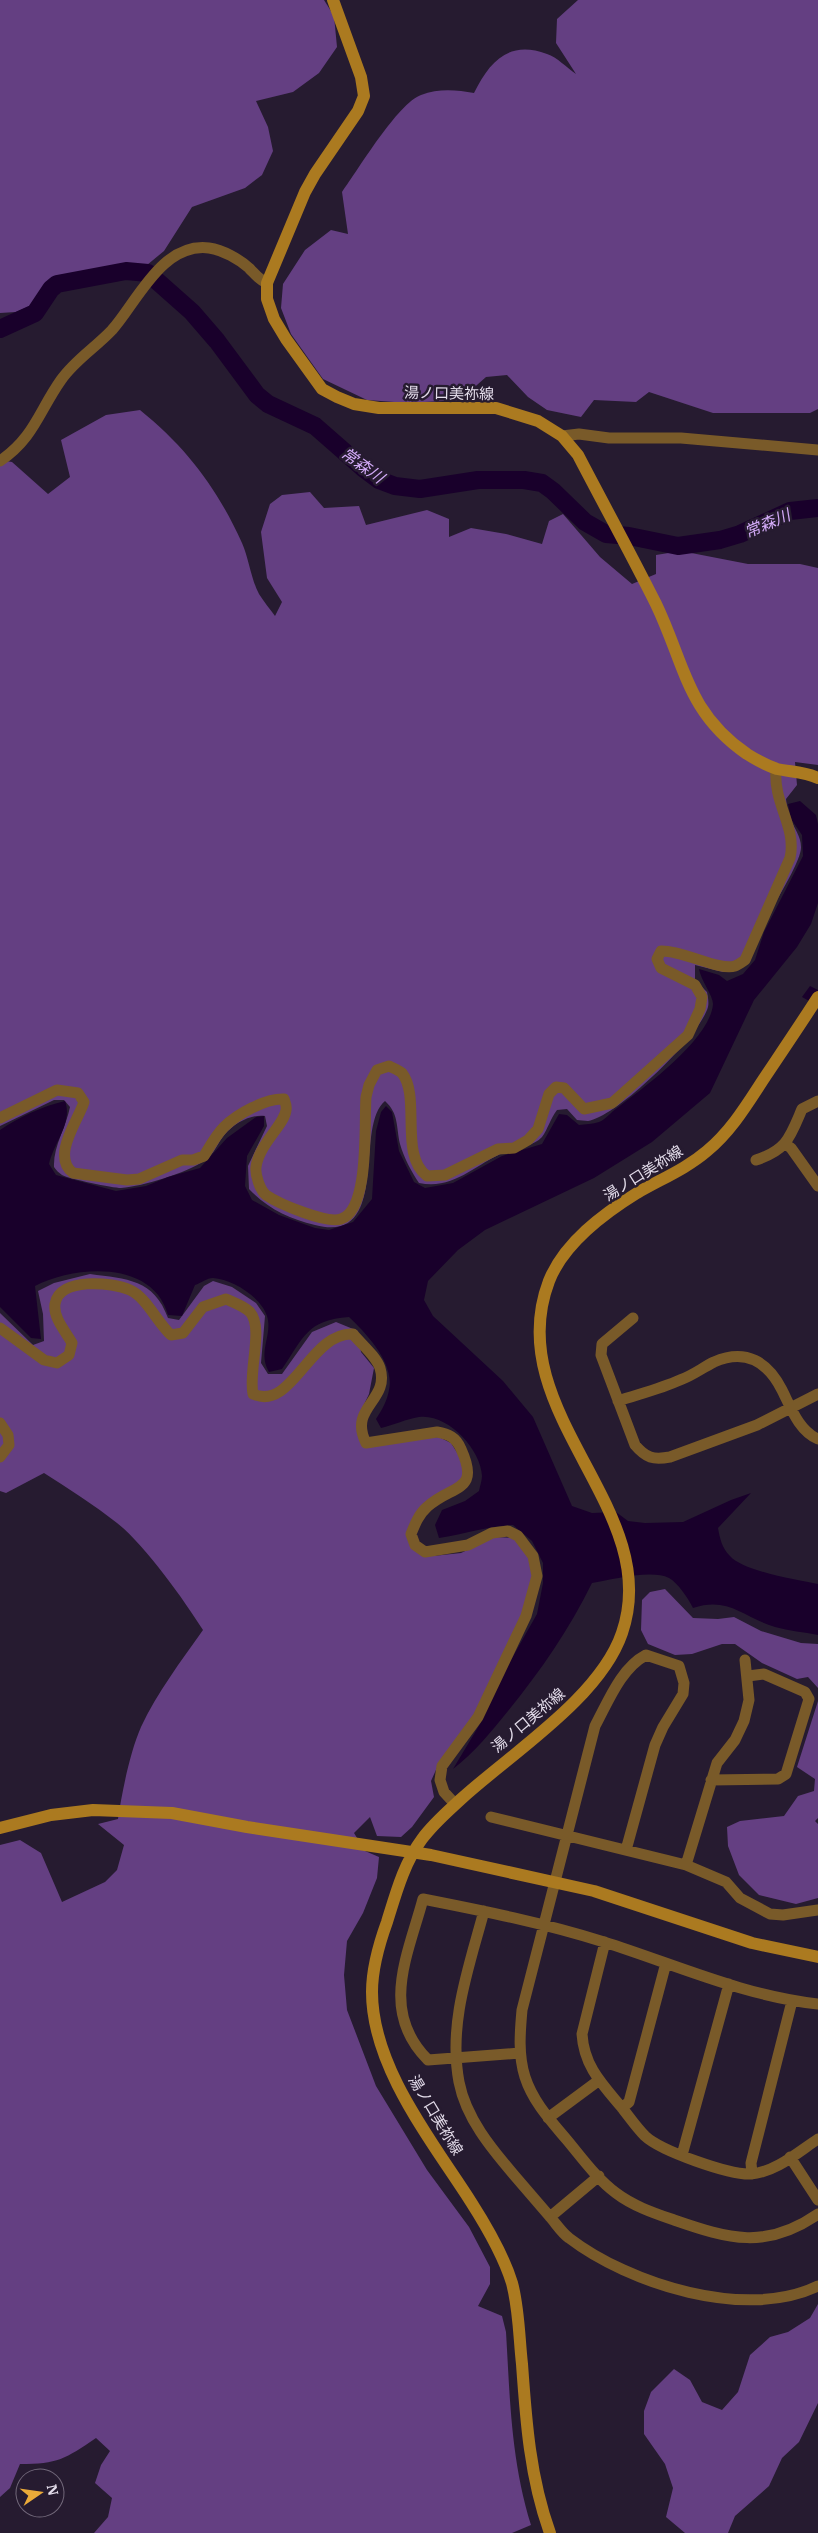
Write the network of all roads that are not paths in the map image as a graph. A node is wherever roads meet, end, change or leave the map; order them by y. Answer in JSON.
{"nodes":[{"id":1,"x":333,"y":0,"type":"edge"},
{"id":2,"x":267,"y":283,"type":"junction"},
{"id":3,"x":562,"y":436,"type":"junction"},
{"id":4,"x":818,"y":450,"type":"edge"},
{"id":5,"x":0,"y":461,"type":"edge"},
{"id":6,"x":776,"y":768,"type":"junction"},
{"id":7,"x":818,"y":778,"type":"edge"},
{"id":8,"x":818,"y":997,"type":"edge"},
{"id":9,"x":818,"y":1101,"type":"edge"},
{"id":10,"x":0,"y":1118,"type":"edge"},
{"id":11,"x":785,"y":1144,"type":"junction"},
{"id":12,"x":756,"y":1160,"type":"dead end"},
{"id":13,"x":818,"y":1186,"type":"edge"},
{"id":14,"x":633,"y":1318,"type":"dead end"},
{"id":15,"x":0,"y":1328,"type":"edge"},
{"id":16,"x":818,"y":1394,"type":"edge"},
{"id":17,"x":618,"y":1401,"type":"junction"},
{"id":18,"x":792,"y":1409,"type":"junction"},
{"id":19,"x":0,"y":1423,"type":"edge"},
{"id":20,"x":818,"y":1439,"type":"edge"},
{"id":21,"x":0,"y":1457,"type":"edge"},
{"id":22,"x":745,"y":1660,"type":"dead end"},
{"id":23,"x":748,"y":1676,"type":"junction"},
{"id":24,"x":711,"y":1780,"type":"junction"},
{"id":25,"x":456,"y":1804,"type":"junction"},
{"id":26,"x":491,"y":1817,"type":"dead end"},
{"id":27,"x":0,"y":1828,"type":"edge"},
{"id":28,"x":567,"y":1836,"type":"junction"},
{"id":29,"x":626,"y":1850,"type":"junction"},
{"id":30,"x":413,"y":1851,"type":"junction"},
{"id":31,"x":686,"y":1866,"type":"junction"},
{"id":32,"x":555,"y":1883,"type":"junction"},
{"id":33,"x":818,"y":1910,"type":"edge"},
{"id":34,"x":484,"y":1911,"type":"junction"},
{"id":35,"x":545,"y":1924,"type":"junction"},
{"id":36,"x":605,"y":1942,"type":"junction"},
{"id":37,"x":818,"y":1957,"type":"edge"},
{"id":38,"x":666,"y":1963,"type":"junction"},
{"id":39,"x":728,"y":1984,"type":"junction"},
{"id":40,"x":792,"y":2001,"type":"junction"},
{"id":41,"x":818,"y":2004,"type":"edge"},
{"id":42,"x":520,"y":2053,"type":"junction"},
{"id":43,"x":456,"y":2058,"type":"junction"},
{"id":44,"x":598,"y":2081,"type":"junction"},
{"id":45,"x":622,"y":2108,"type":"junction"},
{"id":46,"x":548,"y":2118,"type":"junction"},
{"id":47,"x":818,"y":2139,"type":"edge"},
{"id":48,"x":682,"y":2155,"type":"junction"},
{"id":49,"x":790,"y":2157,"type":"junction"},
{"id":50,"x":752,"y":2174,"type":"junction"},
{"id":51,"x":598,"y":2176,"type":"junction"},
{"id":52,"x":818,"y":2200,"type":"edge"},
{"id":53,"x":818,"y":2214,"type":"edge"},
{"id":54,"x":550,"y":2217,"type":"junction"},
{"id":55,"x":818,"y":2286,"type":"edge"},
{"id":56,"x":550,"y":2533,"type":"edge"}],
"edges":[{"from":1,"to":2,"type":"main road","name":"湯ノ口美祢線"},
{"from":2,"to":3,"type":"main road","name":"湯ノ口美祢線"},
{"from":2,"to":5,"type":"street"},
{"from":3,"to":4,"type":"street"},
{"from":3,"to":6,"type":"main road","name":"湯ノ口美祢線"},
{"from":6,"to":7,"type":"main road","name":"湯ノ口美祢線"},
{"from":6,"to":10,"type":"street"},
{"from":8,"to":25,"type":"main road","name":"湯ノ口美祢線"},
{"from":9,"to":11,"type":"street"},
{"from":11,"to":12,"type":"street"},
{"from":11,"to":13,"type":"street"},
{"from":14,"to":17,"type":"street"},
{"from":15,"to":25,"type":"street"},
{"from":16,"to":18,"type":"street"},
{"from":17,"to":18,"type":"street"},
{"from":17,"to":18,"type":"street"},
{"from":18,"to":20,"type":"street"},
{"from":19,"to":21,"type":"street"},
{"from":22,"to":23,"type":"street"},
{"from":23,"to":24,"type":"street"},
{"from":23,"to":24,"type":"street"},
{"from":24,"to":31,"type":"street"},
{"from":25,"to":30,"type":"main road","name":"湯ノ口美祢線"},
{"from":26,"to":28,"type":"street"},
{"from":27,"to":30,"type":"main road"},
{"from":28,"to":29,"type":"street"},
{"from":28,"to":29,"type":"street"},
{"from":28,"to":32,"type":"street"},
{"from":29,"to":31,"type":"street"},
{"from":30,"to":32,"type":"main road"},
{"from":30,"to":56,"type":"main road","name":"湯ノ口美祢線"},
{"from":31,"to":33,"type":"street"},
{"from":32,"to":35,"type":"street"},
{"from":32,"to":37,"type":"main road"},
{"from":34,"to":35,"type":"street"},
{"from":34,"to":43,"type":"street"},
{"from":34,"to":43,"type":"street"},
{"from":35,"to":36,"type":"street"},
{"from":35,"to":42,"type":"street"},
{"from":36,"to":38,"type":"street"},
{"from":36,"to":44,"type":"street"},
{"from":38,"to":39,"type":"street"},
{"from":38,"to":45,"type":"street"},
{"from":39,"to":40,"type":"street"},
{"from":39,"to":48,"type":"street"},
{"from":40,"to":41,"type":"street"},
{"from":40,"to":50,"type":"street"},
{"from":42,"to":43,"type":"street"},
{"from":42,"to":46,"type":"street"},
{"from":43,"to":54,"type":"street"},
{"from":44,"to":45,"type":"street"},
{"from":44,"to":46,"type":"street"},
{"from":45,"to":48,"type":"street"},
{"from":46,"to":51,"type":"street"},
{"from":47,"to":49,"type":"street"},
{"from":48,"to":50,"type":"street"},
{"from":49,"to":50,"type":"street"},
{"from":49,"to":52,"type":"street"},
{"from":51,"to":53,"type":"street"},
{"from":51,"to":54,"type":"street"},
{"from":54,"to":55,"type":"street"}]}
